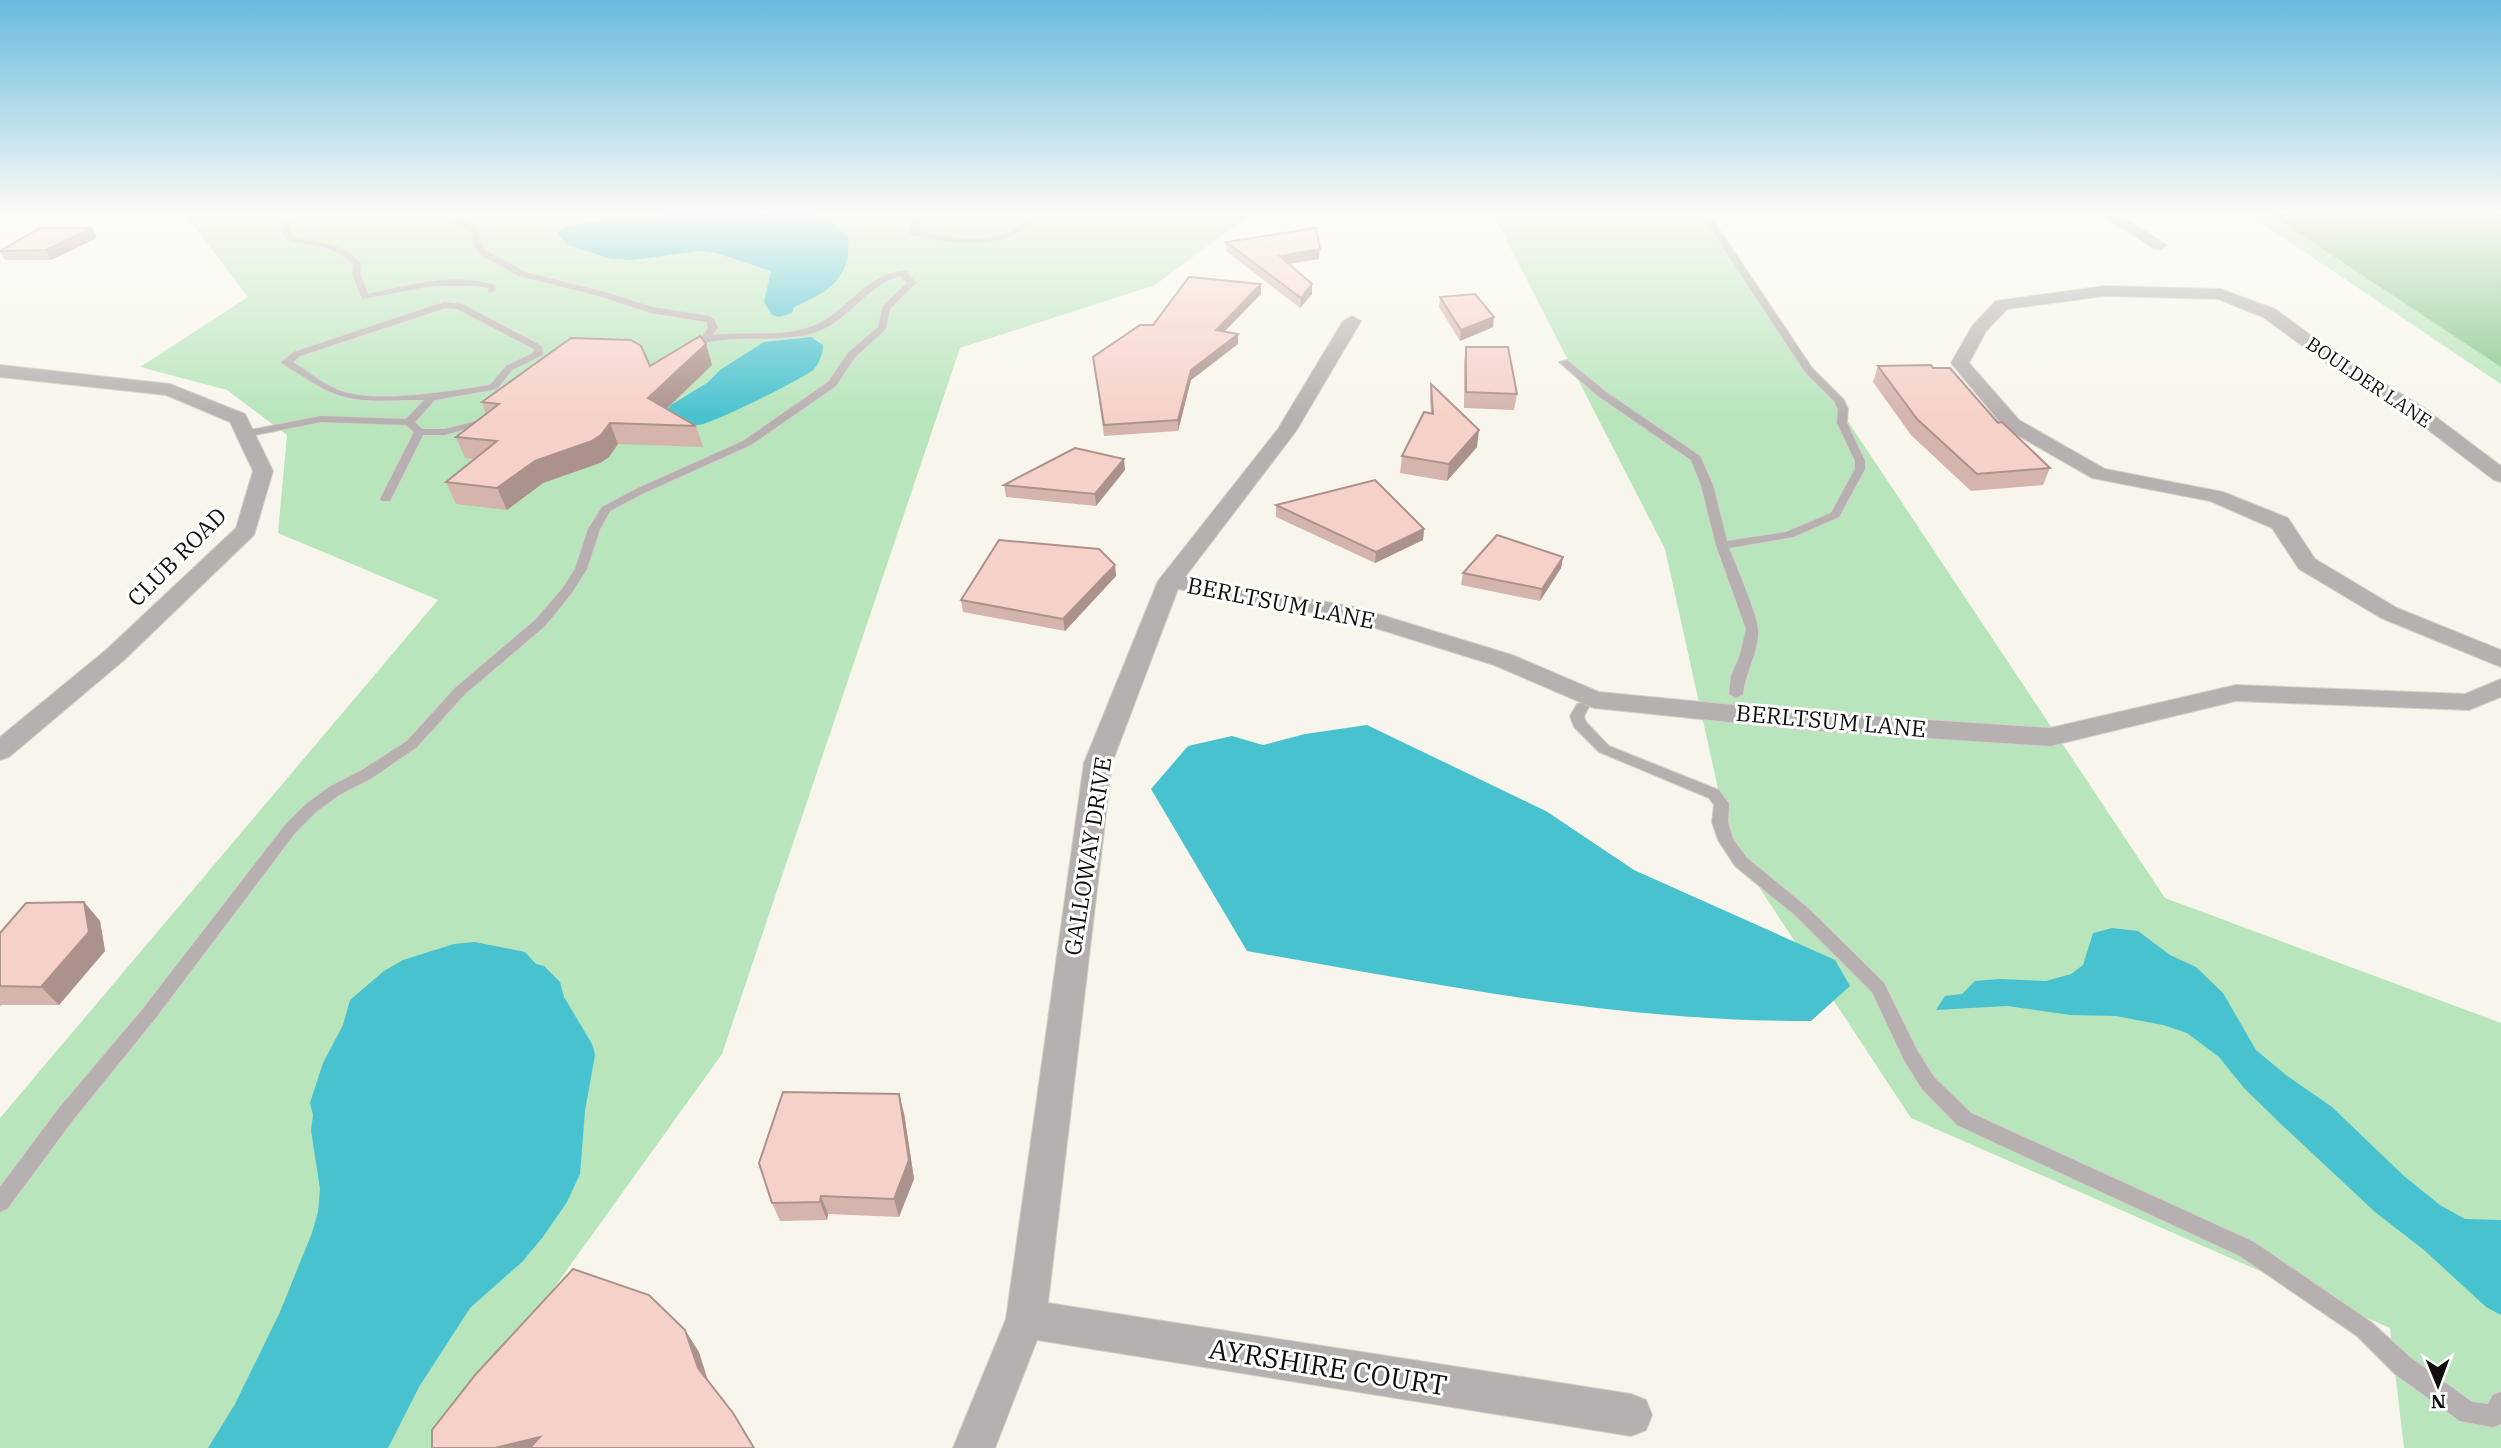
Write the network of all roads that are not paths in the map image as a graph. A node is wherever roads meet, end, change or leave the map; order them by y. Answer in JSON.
{"nodes":[{"id":1,"x":359,"y":282,"type":"edge"},
{"id":2,"x":546,"y":282,"type":"edge"},
{"id":3,"x":881,"y":282,"type":"edge"},
{"id":4,"x":911,"y":282,"type":"edge"},
{"id":5,"x":1750,"y":282,"type":"edge"},
{"id":6,"x":492,"y":290,"type":"dead end"},
{"id":7,"x":1352,"y":321,"type":"dead end"},
{"id":8,"x":705,"y":340,"type":"junction"},
{"id":9,"x":677,"y":354,"type":"edge"},
{"id":10,"x":1564,"y":362,"type":"dead end"},
{"id":11,"x":0,"y":371,"type":"edge"},
{"id":12,"x":432,"y":397,"type":"junction"},
{"id":13,"x":409,"y":422,"type":"junction"},
{"id":14,"x":477,"y":424,"type":"edge"},
{"id":15,"x":419,"y":432,"type":"junction"},
{"id":16,"x":245,"y":433,"type":"junction"},
{"id":17,"x":2501,"y":476,"type":"edge"},
{"id":18,"x":386,"y":499,"type":"dead end"},
{"id":19,"x":1722,"y":545,"type":"junction"},
{"id":20,"x":1170,"y":581,"type":"junction"},
{"id":21,"x":2501,"y":659,"type":"edge"},
{"id":22,"x":2501,"y":687,"type":"edge"},
{"id":23,"x":1736,"y":694,"type":"dead end"},
{"id":24,"x":1582,"y":707,"type":"dead end"},
{"id":25,"x":0,"y":751,"type":"edge"},
{"id":26,"x":0,"y":1203,"type":"edge"},
{"id":27,"x":1026,"y":1319,"type":"junction"},
{"id":28,"x":2501,"y":1403,"type":"edge"},
{"id":29,"x":1631,"y":1415,"type":"dead end"},
{"id":30,"x":974,"y":1448,"type":"edge"}],
"edges":[{"from":1,"to":6,"type":"lane"},
{"from":2,"to":8,"type":"lane"},
{"from":3,"to":8,"type":"lane"},
{"from":4,"to":26,"type":"lane"},
{"from":5,"to":19,"type":"lane"},
{"from":7,"to":20,"type":"street","name":"GALLOWAY DRIVE"},
{"from":8,"to":9,"type":"lane"},
{"from":10,"to":19,"type":"lane"},
{"from":11,"to":16,"type":"street","name":"CLUB ROAD"},
{"from":12,"to":12,"type":"lane"},
{"from":12,"to":13,"type":"lane"},
{"from":13,"to":15,"type":"lane"},
{"from":13,"to":16,"type":"lane"},
{"from":14,"to":15,"type":"lane"},
{"from":15,"to":18,"type":"lane"},
{"from":16,"to":25,"type":"street","name":"CLUB ROAD"},
{"from":17,"to":21,"type":"street","name":"BOULDER LANE"},
{"from":19,"to":23,"type":"lane"},
{"from":20,"to":22,"type":"street","name":"BERLTSUM LANE"},
{"from":20,"to":27,"type":"street","name":"GALLOWAY DRIVE"},
{"from":24,"to":28,"type":"lane"},
{"from":27,"to":29,"type":"street","name":"AYRSHIRE COURT"},
{"from":27,"to":30,"type":"street","name":"GALLOWAY DRIVE"}]}
